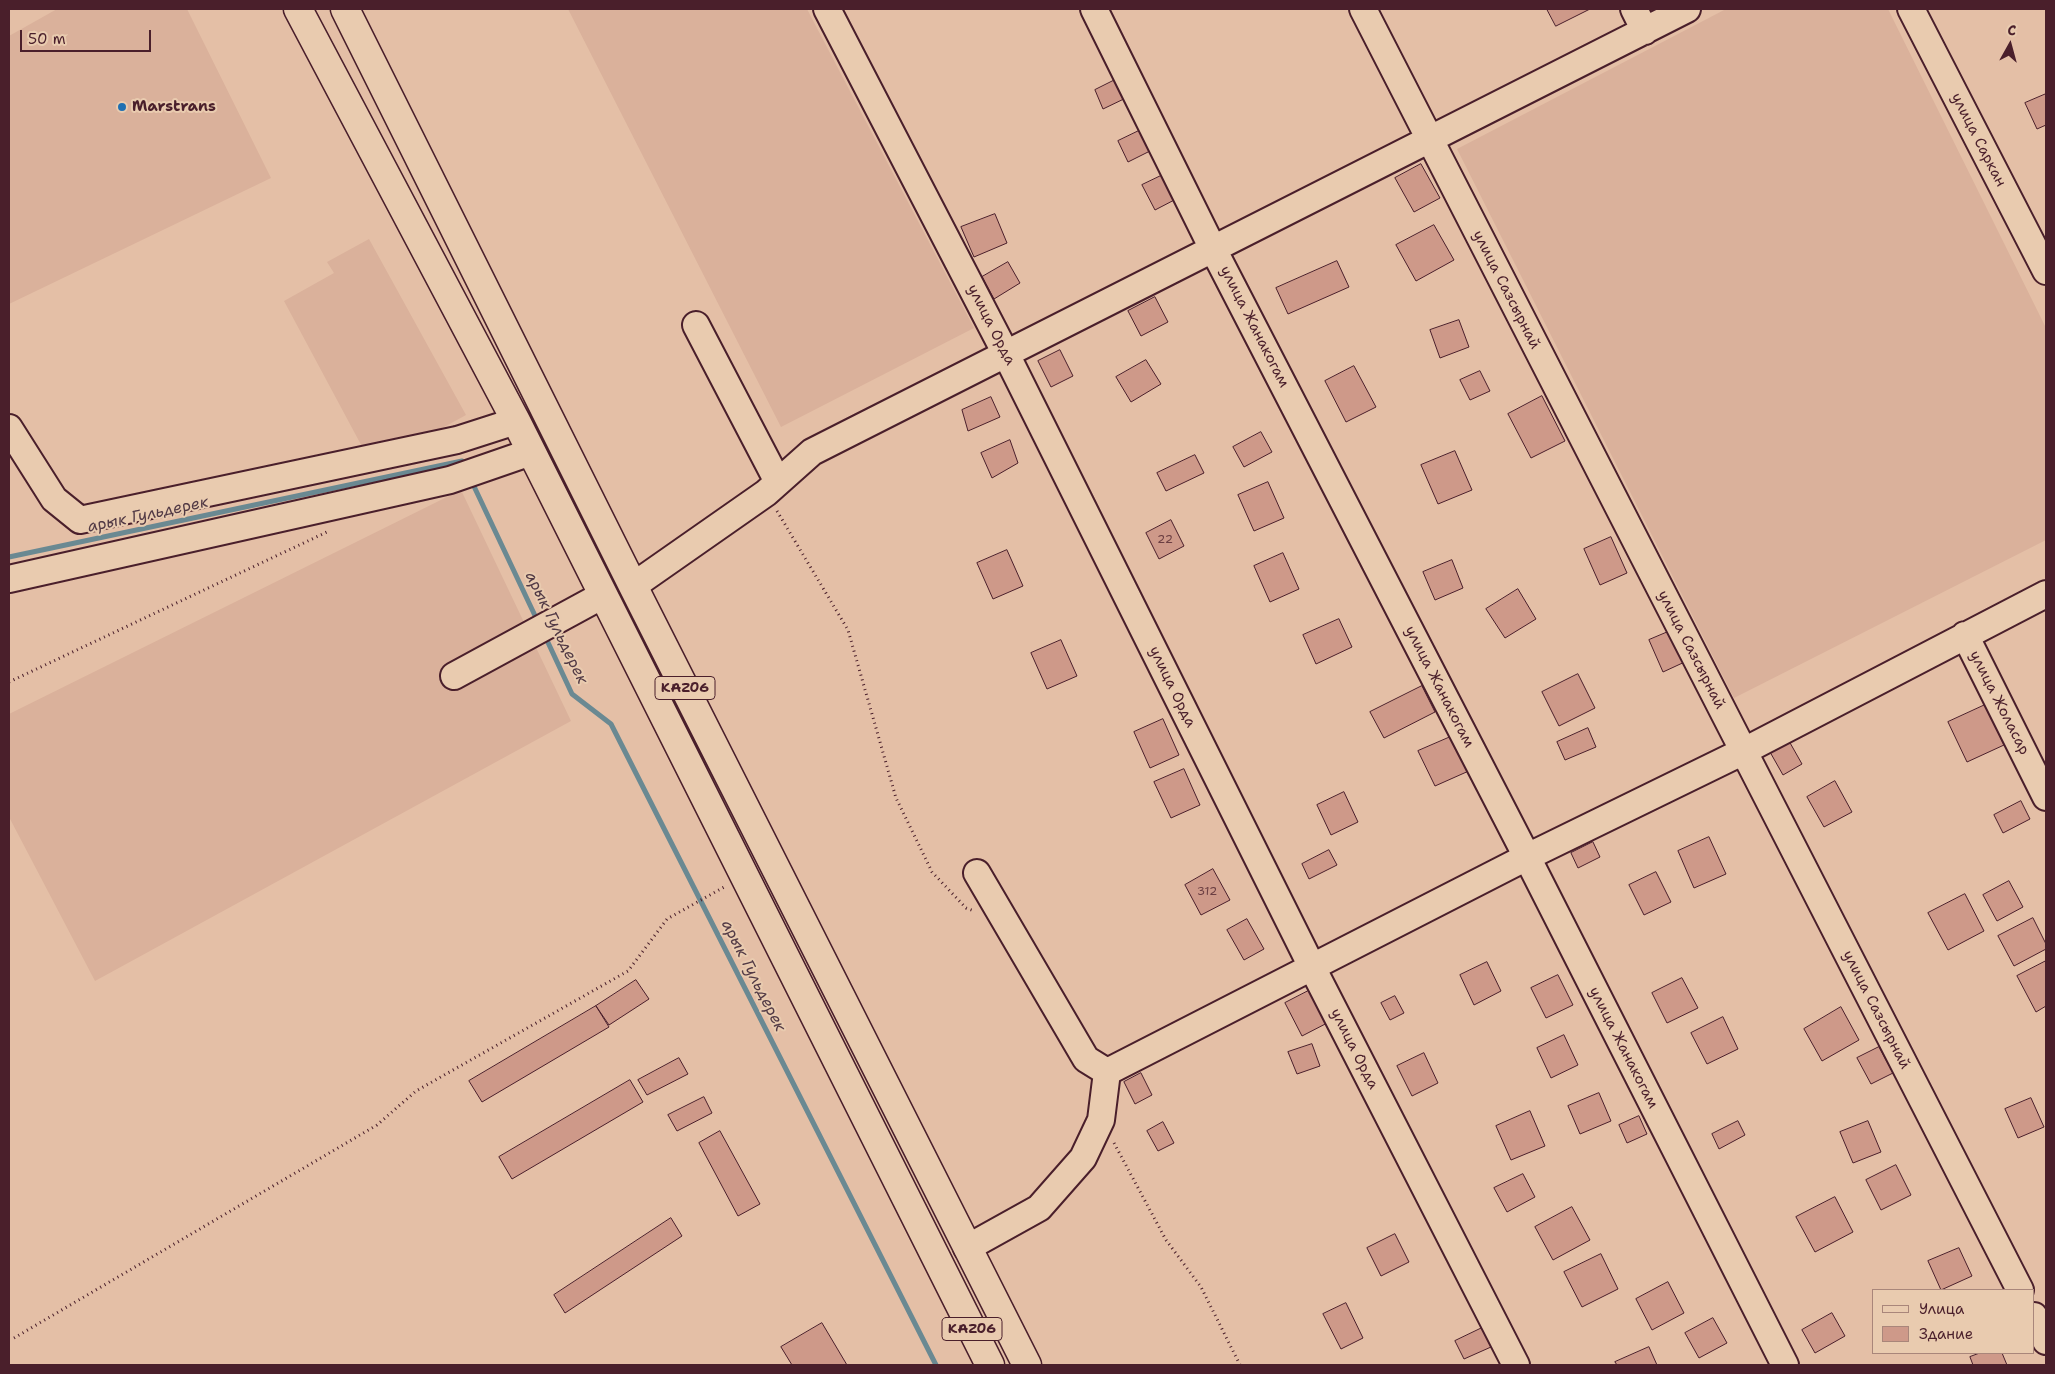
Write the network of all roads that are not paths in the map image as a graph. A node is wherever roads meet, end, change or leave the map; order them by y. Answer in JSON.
{"nodes":[{"id":1,"x":298,"y":9,"type":"edge"},
{"id":2,"x":345,"y":9,"type":"edge"},
{"id":3,"x":827,"y":9,"type":"edge"},
{"id":4,"x":1094,"y":9,"type":"edge"},
{"id":5,"x":1363,"y":9,"type":"edge"},
{"id":6,"x":1687,"y":9,"type":"edge"},
{"id":7,"x":1911,"y":9,"type":"edge"},
{"id":8,"x":1640,"y":20,"type":"edge"},
{"id":9,"x":1429,"y":140,"type":"junction"},
{"id":10,"x":1213,"y":249,"type":"junction"},
{"id":11,"x":2046,"y":271,"type":"edge"},
{"id":12,"x":696,"y":325,"type":"dead end"},
{"id":13,"x":1006,"y":354,"type":"junction"},
{"id":14,"x":516,"y":422,"type":"junction"},
{"id":15,"x":9,"y":428,"type":"edge"},
{"id":16,"x":531,"y":452,"type":"junction"},
{"id":17,"x":772,"y":488,"type":"junction"},
{"id":18,"x":9,"y":579,"type":"edge"},
{"id":19,"x":633,"y":586,"type":"junction"},
{"id":20,"x":2046,"y":594,"type":"edge"},
{"id":21,"x":603,"y":595,"type":"junction"},
{"id":22,"x":1965,"y":635,"type":"junction"},
{"id":23,"x":454,"y":676,"type":"dead end"},
{"id":24,"x":1744,"y":752,"type":"junction"},
{"id":25,"x":2046,"y":797,"type":"edge"},
{"id":26,"x":1527,"y":857,"type":"junction"},
{"id":27,"x":977,"y":873,"type":"dead end"},
{"id":28,"x":1313,"y":969,"type":"junction"},
{"id":29,"x":1107,"y":1072,"type":"junction"},
{"id":30,"x":967,"y":1248,"type":"junction"},
{"id":31,"x":983,"y":1279,"type":"junction"},
{"id":32,"x":2019,"y":1289,"type":"edge"},
{"id":33,"x":954,"y":1293,"type":"junction"},
{"id":34,"x":2035,"y":1318,"type":"edge"},
{"id":35,"x":2046,"y":1341,"type":"edge"},
{"id":36,"x":990,"y":1365,"type":"edge"},
{"id":37,"x":1027,"y":1365,"type":"edge"},
{"id":38,"x":1516,"y":1365,"type":"edge"},
{"id":39,"x":1785,"y":1365,"type":"edge"}],
"edges":[{"from":1,"to":14,"type":"highway","number":"KАZ06"},
{"from":2,"to":19,"type":"highway","number":"KАZ06"},
{"from":3,"to":13,"type":"street","name":"улица Орда"},
{"from":4,"to":10,"type":"street","name":"улица Жанакогам"},
{"from":5,"to":9,"type":"street","name":"улица Сазсырнай"},
{"from":6,"to":8,"type":"street"},
{"from":7,"to":11,"type":"street","name":"улица Саркан"},
{"from":8,"to":9,"type":"street"},
{"from":9,"to":10,"type":"street"},
{"from":9,"to":24,"type":"street","name":"улица Сазсырнай"},
{"from":10,"to":13,"type":"street"},
{"from":10,"to":26,"type":"street","name":"улица Жанакогам"},
{"from":12,"to":17,"type":"street"},
{"from":13,"to":17,"type":"street"},
{"from":13,"to":28,"type":"street","name":"улица Орда"},
{"from":14,"to":15,"type":"street"},
{"from":14,"to":16,"type":"highway","number":"KАZ06"},
{"from":16,"to":18,"type":"street"},
{"from":16,"to":21,"type":"highway","number":"KАZ06"},
{"from":17,"to":19,"type":"street"},
{"from":19,"to":30,"type":"highway","number":"KАZ06"},
{"from":20,"to":22,"type":"street"},
{"from":21,"to":23,"type":"street"},
{"from":21,"to":33,"type":"highway","number":"KАZ06"},
{"from":22,"to":24,"type":"street"},
{"from":22,"to":25,"type":"street","name":"улица Жоласар"},
{"from":24,"to":26,"type":"street"},
{"from":24,"to":32,"type":"street","name":"улица Сазсырнай"},
{"from":26,"to":28,"type":"street"},
{"from":26,"to":39,"type":"street","name":"улица Жанакогам"},
{"from":27,"to":29,"type":"street"},
{"from":28,"to":29,"type":"street"},
{"from":28,"to":38,"type":"street","name":"улица Орда"},
{"from":29,"to":30,"type":"street"},
{"from":30,"to":31,"type":"highway","number":"KАZ06"},
{"from":31,"to":33,"type":"highway"},
{"from":31,"to":37,"type":"highway","number":"KАZ06"},
{"from":33,"to":36,"type":"highway","number":"KАZ06"},
{"from":34,"to":35,"type":"street"}]}
